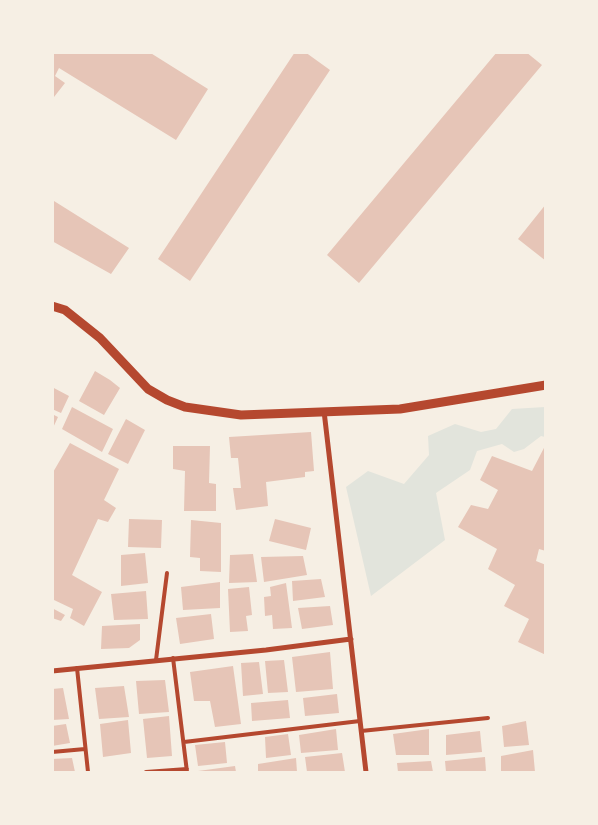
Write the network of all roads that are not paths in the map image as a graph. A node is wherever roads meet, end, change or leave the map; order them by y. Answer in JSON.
{"nodes":[{"id":1,"x":52,"y":306,"type":"edge"},
{"id":2,"x":546,"y":385,"type":"edge"},
{"id":3,"x":324,"y":410,"type":"junction"},
{"id":4,"x":167,"y":573,"type":"dead end"},
{"id":5,"x":351,"y":639,"type":"junction"},
{"id":6,"x":173,"y":658,"type":"junction"},
{"id":7,"x":156,"y":660,"type":"junction"},
{"id":8,"x":77,"y":668,"type":"junction"},
{"id":9,"x":52,"y":670,"type":"edge"},
{"id":10,"x":488,"y":718,"type":"dead end"},
{"id":11,"x":360,"y":721,"type":"junction"},
{"id":12,"x":361,"y":731,"type":"junction"},
{"id":13,"x":184,"y":742,"type":"junction"},
{"id":14,"x":86,"y":749,"type":"junction"},
{"id":15,"x":52,"y":752,"type":"edge"},
{"id":16,"x":187,"y":770,"type":"edge"},
{"id":17,"x":88,"y":772,"type":"edge"},
{"id":18,"x":146,"y":772,"type":"edge"},
{"id":19,"x":366,"y":772,"type":"edge"}],
"edges":[{"from":1,"to":3,"type":"street"},
{"from":2,"to":3,"type":"street"},
{"from":3,"to":5,"type":"street"},
{"from":4,"to":7,"type":"lane"},
{"from":5,"to":6,"type":"street"},
{"from":5,"to":11,"type":"street"},
{"from":6,"to":7,"type":"street"},
{"from":6,"to":13,"type":"lane"},
{"from":7,"to":8,"type":"street"},
{"from":8,"to":9,"type":"street"},
{"from":8,"to":14,"type":"lane"},
{"from":10,"to":12,"type":"lane"},
{"from":11,"to":12,"type":"street"},
{"from":11,"to":13,"type":"lane"},
{"from":12,"to":19,"type":"street"},
{"from":13,"to":16,"type":"lane"},
{"from":14,"to":15,"type":"lane"},
{"from":14,"to":17,"type":"lane"},
{"from":16,"to":18,"type":"lane"}]}
